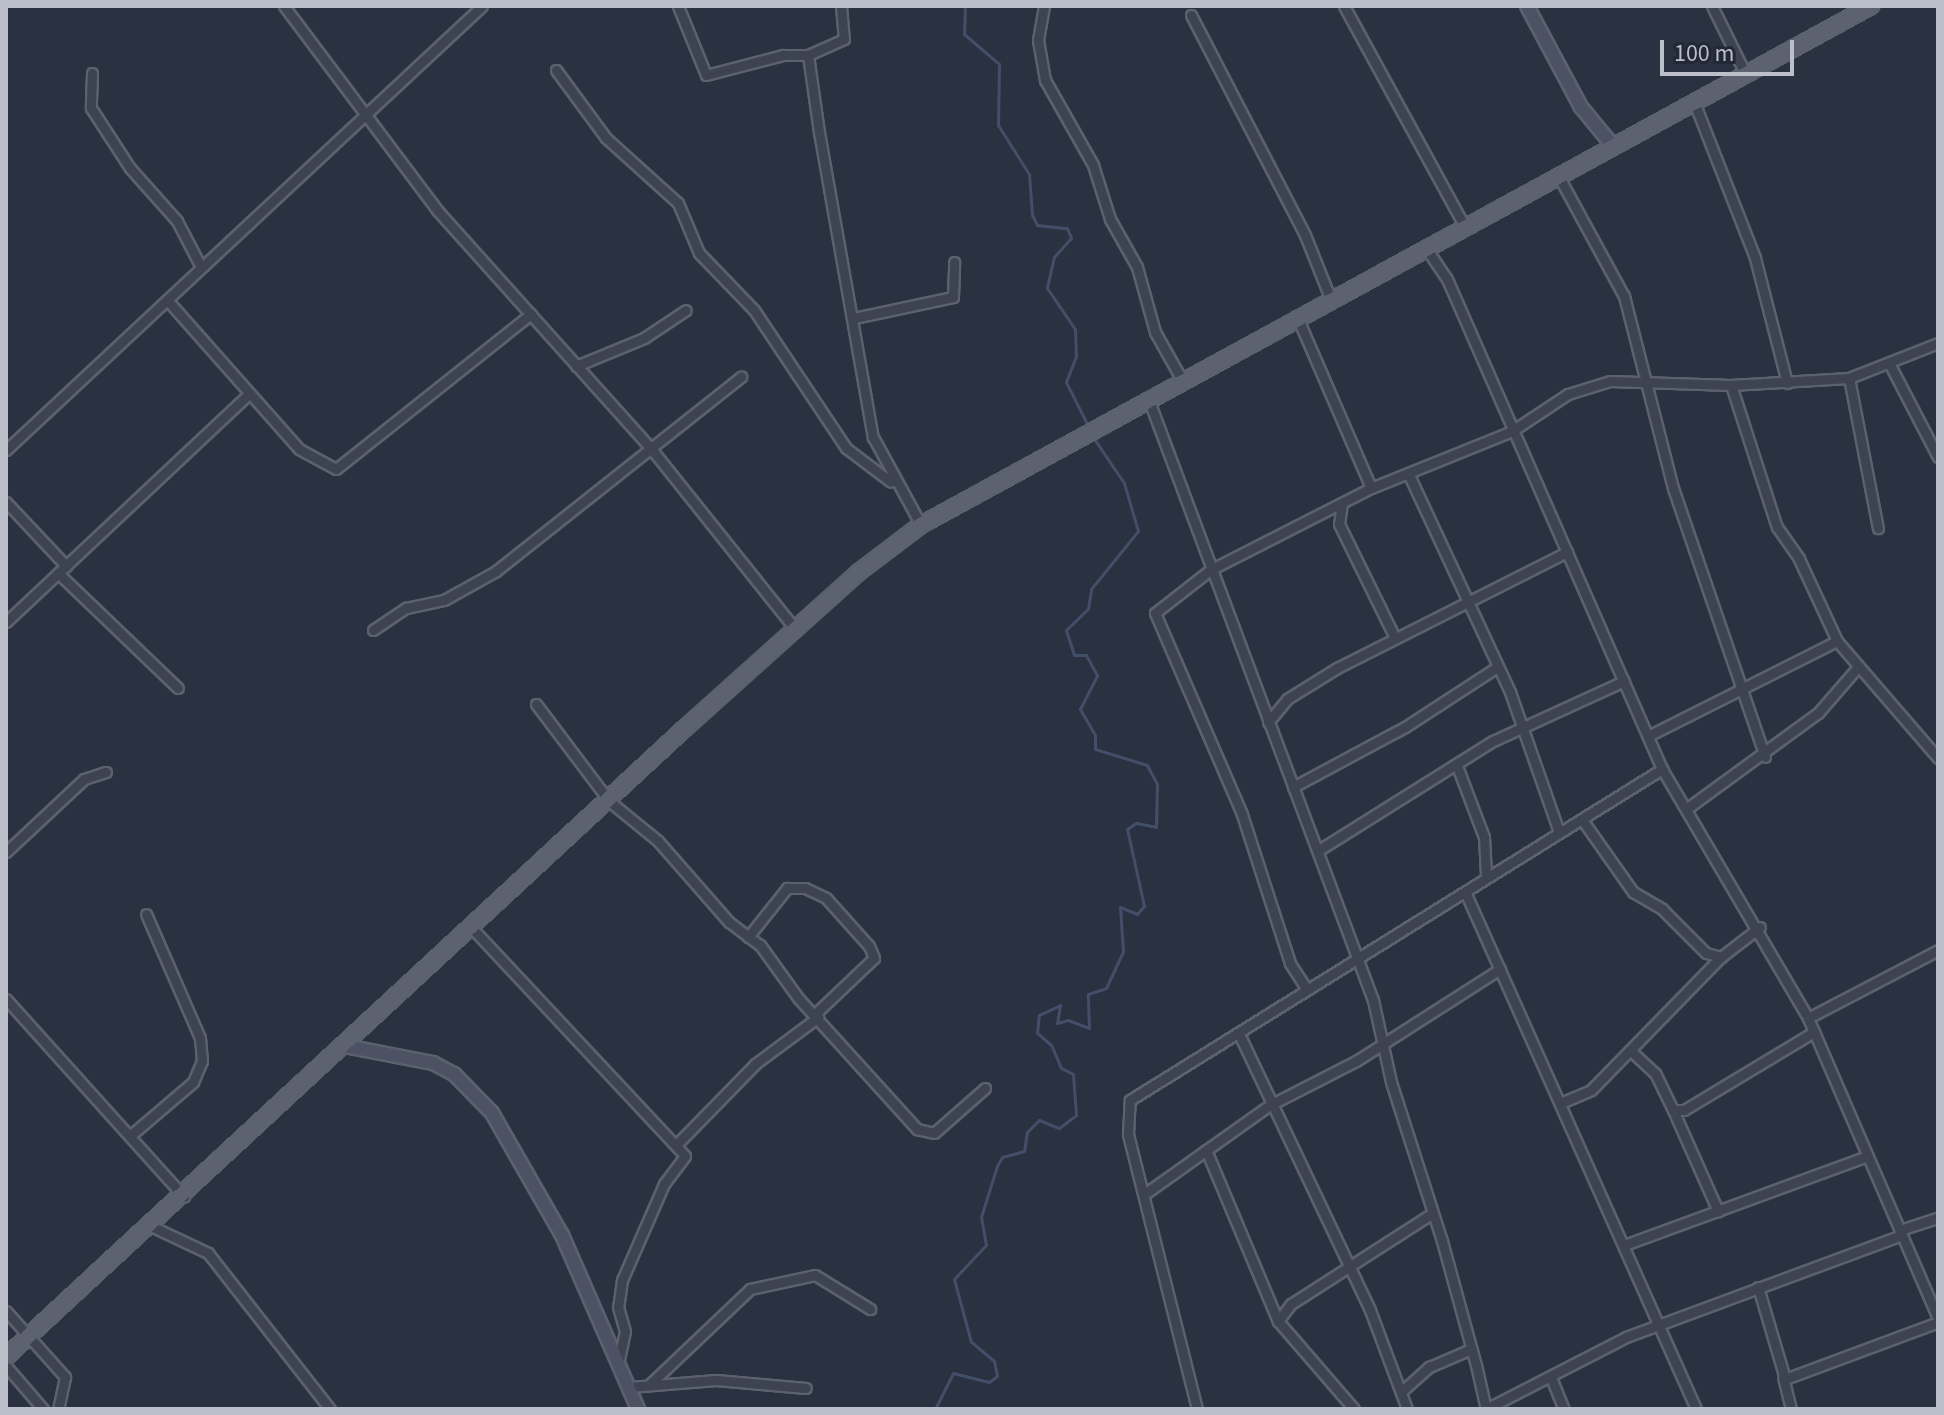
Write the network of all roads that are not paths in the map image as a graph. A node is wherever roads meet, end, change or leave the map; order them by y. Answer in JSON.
{"nodes":[{"id":1,"x":284,"y":6,"type":"edge"},
{"id":2,"x":482,"y":6,"type":"edge"},
{"id":3,"x":679,"y":6,"type":"edge"},
{"id":4,"x":841,"y":6,"type":"edge"},
{"id":5,"x":1044,"y":6,"type":"edge"},
{"id":6,"x":1344,"y":6,"type":"edge"},
{"id":7,"x":1527,"y":6,"type":"edge"},
{"id":8,"x":1712,"y":6,"type":"edge"},
{"id":9,"x":1871,"y":6,"type":"edge"},
{"id":10,"x":1191,"y":15,"type":"dead end"},
{"id":11,"x":808,"y":55,"type":"junction"},
{"id":12,"x":556,"y":70,"type":"dead end"},
{"id":13,"x":92,"y":73,"type":"dead end"},
{"id":14,"x":1745,"y":73,"type":"junction"},
{"id":15,"x":1694,"y":102,"type":"junction"},
{"id":16,"x":365,"y":118,"type":"junction"},
{"id":17,"x":1613,"y":146,"type":"junction"},
{"id":18,"x":1559,"y":177,"type":"junction"},
{"id":19,"x":1465,"y":227,"type":"junction"},
{"id":20,"x":1426,"y":248,"type":"junction"},
{"id":21,"x":954,"y":262,"type":"dead end"},
{"id":22,"x":200,"y":265,"type":"junction"},
{"id":23,"x":1331,"y":300,"type":"junction"},
{"id":24,"x":169,"y":302,"type":"junction"},
{"id":25,"x":686,"y":310,"type":"dead end"},
{"id":26,"x":531,"y":314,"type":"junction"},
{"id":27,"x":854,"y":318,"type":"junction"},
{"id":28,"x":1298,"y":319,"type":"junction"},
{"id":29,"x":1938,"y":343,"type":"edge"},
{"id":30,"x":1889,"y":363,"type":"junction"},
{"id":31,"x":576,"y":366,"type":"junction"},
{"id":32,"x":741,"y":377,"type":"dead end"},
{"id":33,"x":1849,"y":378,"type":"junction"},
{"id":34,"x":1182,"y":380,"type":"junction"},
{"id":35,"x":1648,"y":382,"type":"junction"},
{"id":36,"x":1787,"y":383,"type":"junction"},
{"id":37,"x":1731,"y":385,"type":"junction"},
{"id":38,"x":249,"y":394,"type":"junction"},
{"id":39,"x":1148,"y":398,"type":"junction"},
{"id":40,"x":1512,"y":431,"type":"junction"},
{"id":41,"x":8,"y":444,"type":"edge"},
{"id":42,"x":649,"y":446,"type":"junction"},
{"id":43,"x":1938,"y":457,"type":"edge"},
{"id":44,"x":1408,"y":473,"type":"junction"},
{"id":45,"x":893,"y":484,"type":"junction"},
{"id":46,"x":1371,"y":488,"type":"junction"},
{"id":47,"x":6,"y":502,"type":"edge"},
{"id":48,"x":1342,"y":503,"type":"junction"},
{"id":49,"x":921,"y":525,"type":"junction"},
{"id":50,"x":1878,"y":528,"type":"dead end"},
{"id":51,"x":1567,"y":552,"type":"junction"},
{"id":52,"x":62,"y":569,"type":"junction"},
{"id":53,"x":1210,"y":570,"type":"junction"},
{"id":54,"x":1469,"y":600,"type":"junction"},
{"id":55,"x":6,"y":622,"type":"edge"},
{"id":56,"x":795,"y":629,"type":"junction"},
{"id":57,"x":373,"y":630,"type":"dead end"},
{"id":58,"x":1394,"y":636,"type":"junction"},
{"id":59,"x":1837,"y":641,"type":"junction"},
{"id":60,"x":1497,"y":667,"type":"junction"},
{"id":61,"x":1857,"y":668,"type":"junction"},
{"id":62,"x":1624,"y":681,"type":"junction"},
{"id":63,"x":178,"y":688,"type":"dead end"},
{"id":64,"x":1739,"y":694,"type":"junction"},
{"id":65,"x":536,"y":704,"type":"dead end"},
{"id":66,"x":1268,"y":722,"type":"junction"},
{"id":67,"x":1522,"y":726,"type":"junction"},
{"id":68,"x":1650,"y":735,"type":"junction"},
{"id":69,"x":1765,"y":757,"type":"junction"},
{"id":70,"x":1938,"y":758,"type":"edge"},
{"id":71,"x":1457,"y":766,"type":"junction"},
{"id":72,"x":1662,"y":769,"type":"junction"},
{"id":73,"x":106,"y":772,"type":"dead end"},
{"id":74,"x":1293,"y":787,"type":"junction"},
{"id":75,"x":609,"y":801,"type":"junction"},
{"id":76,"x":1689,"y":807,"type":"junction"},
{"id":77,"x":1583,"y":821,"type":"junction"},
{"id":78,"x":1559,"y":832,"type":"junction"},
{"id":79,"x":1319,"y":850,"type":"junction"},
{"id":80,"x":6,"y":852,"type":"edge"},
{"id":81,"x":1486,"y":874,"type":"junction"},
{"id":82,"x":1466,"y":894,"type":"junction"},
{"id":83,"x":146,"y":914,"type":"dead end"},
{"id":84,"x":471,"y":927,"type":"junction"},
{"id":85,"x":1760,"y":927,"type":"junction"},
{"id":86,"x":748,"y":937,"type":"junction"},
{"id":87,"x":1938,"y":950,"type":"edge"},
{"id":88,"x":1721,"y":957,"type":"junction"},
{"id":89,"x":1358,"y":959,"type":"junction"},
{"id":90,"x":1500,"y":969,"type":"junction"},
{"id":91,"x":1306,"y":988,"type":"junction"},
{"id":92,"x":6,"y":999,"type":"edge"},
{"id":93,"x":816,"y":1015,"type":"junction"},
{"id":94,"x":1808,"y":1018,"type":"junction"},
{"id":95,"x":1814,"y":1032,"type":"junction"},
{"id":96,"x":1240,"y":1036,"type":"junction"},
{"id":97,"x":1381,"y":1041,"type":"junction"},
{"id":98,"x":345,"y":1046,"type":"junction"},
{"id":99,"x":1631,"y":1051,"type":"junction"},
{"id":100,"x":985,"y":1088,"type":"dead end"},
{"id":101,"x":1563,"y":1102,"type":"junction"},
{"id":102,"x":1278,"y":1105,"type":"junction"},
{"id":103,"x":1673,"y":1110,"type":"junction"},
{"id":104,"x":131,"y":1135,"type":"junction"},
{"id":105,"x":678,"y":1143,"type":"junction"},
{"id":106,"x":1206,"y":1150,"type":"junction"},
{"id":107,"x":1867,"y":1156,"type":"junction"},
{"id":108,"x":1146,"y":1193,"type":"junction"},
{"id":109,"x":184,"y":1197,"type":"junction"},
{"id":110,"x":1718,"y":1211,"type":"junction"},
{"id":111,"x":1431,"y":1214,"type":"junction"},
{"id":112,"x":1938,"y":1218,"type":"edge"},
{"id":113,"x":151,"y":1226,"type":"junction"},
{"id":114,"x":1901,"y":1232,"type":"junction"},
{"id":115,"x":1627,"y":1244,"type":"junction"},
{"id":116,"x":1349,"y":1268,"type":"junction"},
{"id":117,"x":1758,"y":1287,"type":"junction"},
{"id":118,"x":870,"y":1309,"type":"dead end"},
{"id":119,"x":6,"y":1311,"type":"edge"},
{"id":120,"x":1938,"y":1320,"type":"edge"},
{"id":121,"x":1278,"y":1321,"type":"junction"},
{"id":122,"x":1663,"y":1326,"type":"junction"},
{"id":123,"x":32,"y":1335,"type":"junction"},
{"id":124,"x":1471,"y":1349,"type":"junction"},
{"id":125,"x":6,"y":1357,"type":"edge"},
{"id":126,"x":619,"y":1360,"type":"junction"},
{"id":127,"x":6,"y":1366,"type":"edge"},
{"id":128,"x":1783,"y":1377,"type":"junction"},
{"id":129,"x":1552,"y":1380,"type":"junction"},
{"id":130,"x":650,"y":1384,"type":"junction"},
{"id":131,"x":630,"y":1387,"type":"junction"},
{"id":132,"x":806,"y":1388,"type":"dead end"},
{"id":133,"x":1401,"y":1392,"type":"junction"},
{"id":134,"x":43,"y":1409,"type":"edge"},
{"id":135,"x":58,"y":1409,"type":"edge"},
{"id":136,"x":330,"y":1409,"type":"edge"},
{"id":137,"x":638,"y":1409,"type":"edge"},
{"id":138,"x":1197,"y":1409,"type":"edge"},
{"id":139,"x":1354,"y":1409,"type":"edge"},
{"id":140,"x":1407,"y":1409,"type":"edge"},
{"id":141,"x":1564,"y":1409,"type":"edge"},
{"id":142,"x":1696,"y":1409,"type":"edge"},
{"id":143,"x":1791,"y":1409,"type":"edge"}],
"edges":[{"from":1,"to":16,"type":"street"},
{"from":2,"to":16,"type":"street"},
{"from":3,"to":11,"type":"street"},
{"from":4,"to":11,"type":"street"},
{"from":5,"to":34,"type":"street"},
{"from":6,"to":19,"type":"street"},
{"from":7,"to":17,"type":"street"},
{"from":8,"to":14,"type":"street"},
{"from":9,"to":14,"type":"main road"},
{"from":10,"to":23,"type":"street"},
{"from":11,"to":27,"type":"street"},
{"from":12,"to":45,"type":"street"},
{"from":13,"to":22,"type":"street"},
{"from":14,"to":15,"type":"main road"},
{"from":15,"to":17,"type":"main road"},
{"from":15,"to":36,"type":"street"},
{"from":16,"to":22,"type":"street"},
{"from":16,"to":26,"type":"street"},
{"from":17,"to":18,"type":"main road"},
{"from":18,"to":19,"type":"main road"},
{"from":18,"to":35,"type":"street"},
{"from":19,"to":20,"type":"main road"},
{"from":20,"to":23,"type":"main road"},
{"from":20,"to":40,"type":"street"},
{"from":21,"to":27,"type":"street"},
{"from":22,"to":24,"type":"street"},
{"from":23,"to":28,"type":"main road"},
{"from":24,"to":38,"type":"street"},
{"from":24,"to":41,"type":"street"},
{"from":25,"to":31,"type":"street"},
{"from":26,"to":31,"type":"street"},
{"from":26,"to":38,"type":"street"},
{"from":27,"to":45,"type":"street"},
{"from":28,"to":34,"type":"main road"},
{"from":28,"to":46,"type":"street"},
{"from":29,"to":30,"type":"street"},
{"from":30,"to":33,"type":"street"},
{"from":30,"to":43,"type":"street"},
{"from":31,"to":42,"type":"street"},
{"from":32,"to":42,"type":"street"},
{"from":33,"to":36,"type":"street"},
{"from":33,"to":50,"type":"street"},
{"from":34,"to":39,"type":"main road"},
{"from":35,"to":37,"type":"street"},
{"from":35,"to":40,"type":"street"},
{"from":35,"to":64,"type":"street"},
{"from":36,"to":37,"type":"street"},
{"from":37,"to":59,"type":"street"},
{"from":38,"to":52,"type":"street"},
{"from":39,"to":49,"type":"main road"},
{"from":39,"to":53,"type":"street"},
{"from":40,"to":44,"type":"street"},
{"from":40,"to":51,"type":"street"},
{"from":42,"to":56,"type":"street"},
{"from":42,"to":57,"type":"street"},
{"from":44,"to":46,"type":"street"},
{"from":44,"to":54,"type":"street"},
{"from":45,"to":49,"type":"street"},
{"from":46,"to":48,"type":"street"},
{"from":47,"to":52,"type":"street"},
{"from":48,"to":53,"type":"street"},
{"from":48,"to":58,"type":"street"},
{"from":49,"to":56,"type":"main road"},
{"from":51,"to":54,"type":"street"},
{"from":51,"to":62,"type":"street"},
{"from":52,"to":55,"type":"street"},
{"from":52,"to":63,"type":"street"},
{"from":53,"to":66,"type":"street"},
{"from":53,"to":91,"type":"street"},
{"from":54,"to":58,"type":"street"},
{"from":54,"to":60,"type":"street"},
{"from":56,"to":75,"type":"main road"},
{"from":58,"to":66,"type":"street"},
{"from":59,"to":61,"type":"street"},
{"from":59,"to":64,"type":"street"},
{"from":60,"to":67,"type":"street"},
{"from":60,"to":74,"type":"street"},
{"from":61,"to":69,"type":"street"},
{"from":61,"to":70,"type":"street"},
{"from":62,"to":67,"type":"street"},
{"from":62,"to":68,"type":"street"},
{"from":64,"to":68,"type":"street"},
{"from":64,"to":69,"type":"street"},
{"from":65,"to":75,"type":"street"},
{"from":66,"to":74,"type":"street"},
{"from":67,"to":71,"type":"street"},
{"from":67,"to":78,"type":"street"},
{"from":68,"to":72,"type":"street"},
{"from":69,"to":76,"type":"street"},
{"from":71,"to":79,"type":"street"},
{"from":71,"to":81,"type":"street"},
{"from":72,"to":76,"type":"street"},
{"from":72,"to":77,"type":"street"},
{"from":73,"to":80,"type":"street"},
{"from":74,"to":79,"type":"street"},
{"from":75,"to":84,"type":"main road"},
{"from":75,"to":86,"type":"street"},
{"from":76,"to":85,"type":"street"},
{"from":77,"to":78,"type":"street"},
{"from":77,"to":88,"type":"street"},
{"from":78,"to":81,"type":"street"},
{"from":79,"to":89,"type":"street"},
{"from":81,"to":82,"type":"street"},
{"from":82,"to":89,"type":"street"},
{"from":82,"to":90,"type":"street"},
{"from":83,"to":104,"type":"street"},
{"from":84,"to":98,"type":"main road"},
{"from":84,"to":105,"type":"street"},
{"from":85,"to":88,"type":"street"},
{"from":85,"to":94,"type":"street"},
{"from":86,"to":93,"type":"street"},
{"from":86,"to":93,"type":"street"},
{"from":87,"to":94,"type":"street"},
{"from":88,"to":99,"type":"street"},
{"from":89,"to":91,"type":"street"},
{"from":89,"to":97,"type":"street"},
{"from":90,"to":97,"type":"street"},
{"from":90,"to":101,"type":"street"},
{"from":91,"to":96,"type":"street"},
{"from":92,"to":104,"type":"street"},
{"from":93,"to":100,"type":"street"},
{"from":93,"to":105,"type":"street"},
{"from":94,"to":95,"type":"street"},
{"from":95,"to":103,"type":"street"},
{"from":95,"to":107,"type":"street"},
{"from":96,"to":102,"type":"street"},
{"from":96,"to":108,"type":"street"},
{"from":97,"to":102,"type":"street"},
{"from":97,"to":111,"type":"street"},
{"from":98,"to":109,"type":"main road"},
{"from":98,"to":126,"type":"street"},
{"from":99,"to":101,"type":"street"},
{"from":99,"to":103,"type":"street"},
{"from":101,"to":115,"type":"street"},
{"from":102,"to":106,"type":"street"},
{"from":102,"to":116,"type":"street"},
{"from":103,"to":110,"type":"street"},
{"from":104,"to":109,"type":"street"},
{"from":105,"to":126,"type":"street"},
{"from":106,"to":108,"type":"street"},
{"from":106,"to":121,"type":"street"},
{"from":107,"to":110,"type":"street"},
{"from":107,"to":114,"type":"street"},
{"from":108,"to":138,"type":"street"},
{"from":109,"to":113,"type":"main road"},
{"from":110,"to":115,"type":"street"},
{"from":111,"to":116,"type":"street"},
{"from":111,"to":124,"type":"street"},
{"from":112,"to":114,"type":"street"},
{"from":113,"to":123,"type":"main road"},
{"from":113,"to":136,"type":"street"},
{"from":114,"to":117,"type":"street"},
{"from":114,"to":120,"type":"street"},
{"from":115,"to":122,"type":"street"},
{"from":116,"to":121,"type":"street"},
{"from":116,"to":133,"type":"street"},
{"from":117,"to":122,"type":"street"},
{"from":117,"to":128,"type":"street"},
{"from":118,"to":130,"type":"street"},
{"from":119,"to":123,"type":"street"},
{"from":120,"to":128,"type":"street"},
{"from":121,"to":139,"type":"street"},
{"from":122,"to":129,"type":"street"},
{"from":122,"to":142,"type":"street"},
{"from":123,"to":125,"type":"main road"},
{"from":123,"to":135,"type":"street"},
{"from":124,"to":129,"type":"street"},
{"from":124,"to":133,"type":"street"},
{"from":126,"to":131,"type":"street"},
{"from":127,"to":134,"type":"street"},
{"from":128,"to":143,"type":"street"},
{"from":129,"to":141,"type":"street"},
{"from":130,"to":131,"type":"street"},
{"from":130,"to":132,"type":"street"},
{"from":131,"to":137,"type":"street"},
{"from":133,"to":140,"type":"street"}]}
